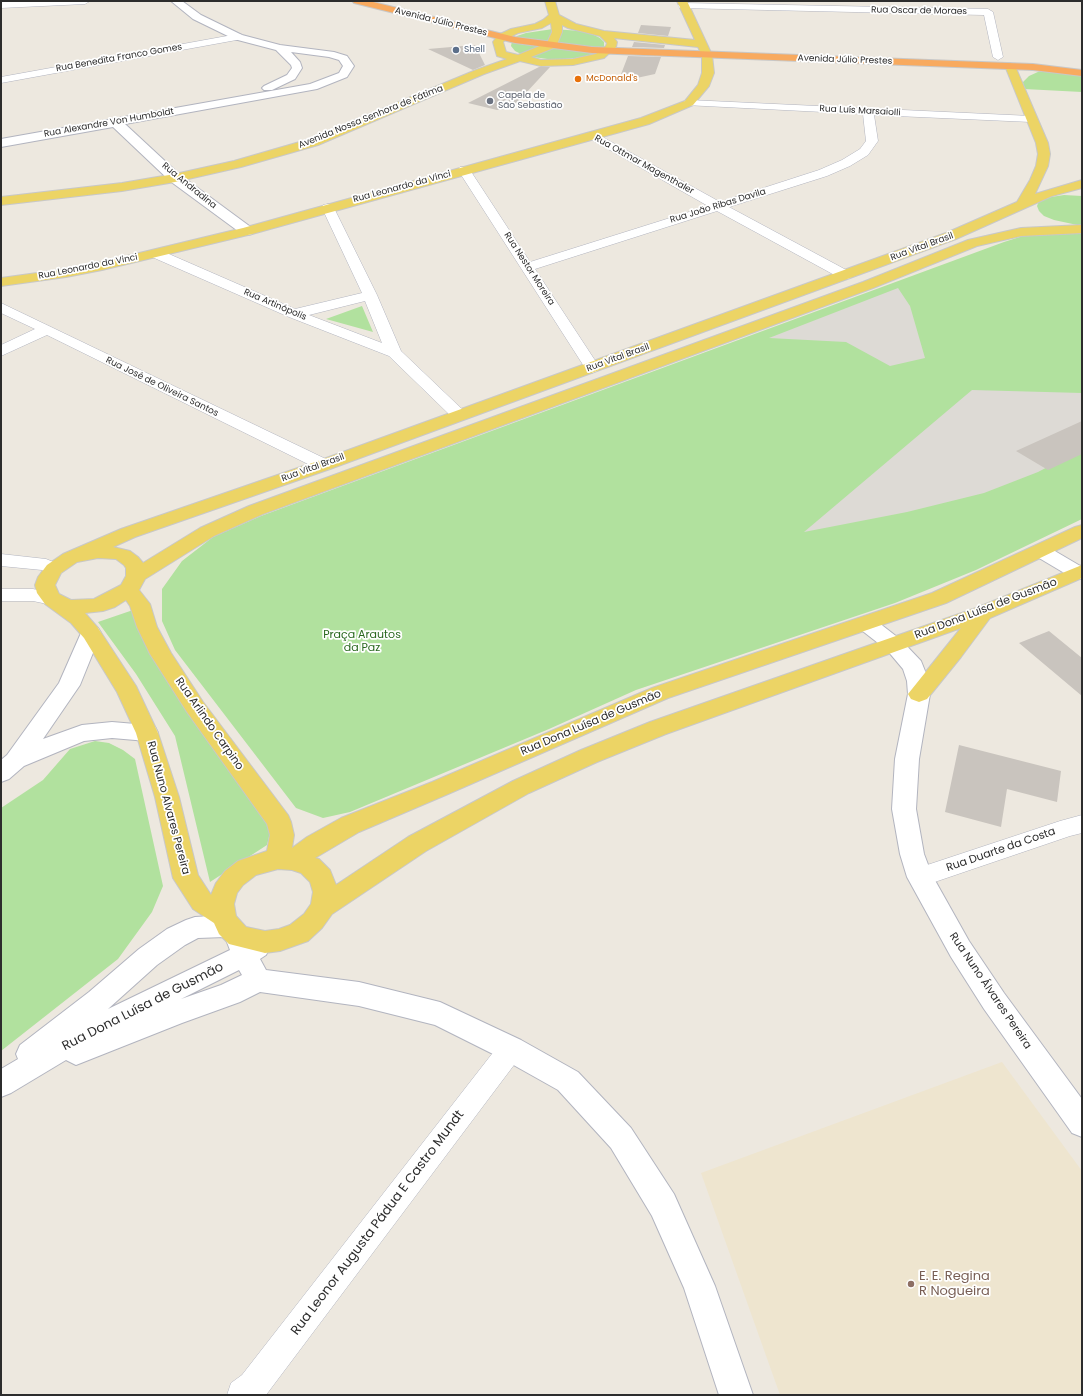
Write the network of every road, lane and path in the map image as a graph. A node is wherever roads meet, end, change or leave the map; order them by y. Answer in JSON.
{"nodes":[{"id":1,"x":85,"y":1,"type":"edge"},
{"id":2,"x":176,"y":1,"type":"edge"},
{"id":3,"x":357,"y":1,"type":"edge"},
{"id":4,"x":384,"y":1,"type":"edge"},
{"id":5,"x":550,"y":1,"type":"edge"},
{"id":6,"x":682,"y":3,"type":"edge"},
{"id":7,"x":1,"y":5,"type":"edge"},
{"id":8,"x":554,"y":16,"type":"junction"},
{"id":9,"x":514,"y":31,"type":"junction"},
{"id":10,"x":604,"y":34,"type":"junction"},
{"id":11,"x":238,"y":36,"type":"junction"},
{"id":12,"x":502,"y":37,"type":"junction"},
{"id":13,"x":554,"y":42,"type":"junction"},
{"id":14,"x":610,"y":47,"type":"junction"},
{"id":15,"x":280,"y":48,"type":"junction"},
{"id":16,"x":704,"y":49,"type":"junction"},
{"id":17,"x":501,"y":54,"type":"junction"},
{"id":18,"x":998,"y":57,"type":"junction"},
{"id":19,"x":1042,"y":57,"type":"dead end"},
{"id":20,"x":518,"y":59,"type":"junction"},
{"id":21,"x":541,"y":63,"type":"junction"},
{"id":22,"x":1082,"y":65,"type":"edge"},
{"id":23,"x":1010,"y":66,"type":"junction"},
{"id":24,"x":484,"y":69,"type":"junction"},
{"id":25,"x":1082,"y":73,"type":"edge"},
{"id":26,"x":1,"y":80,"type":"edge"},
{"id":27,"x":689,"y":103,"type":"junction"},
{"id":28,"x":217,"y":104,"type":"junction"},
{"id":29,"x":868,"y":111,"type":"junction"},
{"id":30,"x":1031,"y":118,"type":"junction"},
{"id":31,"x":116,"y":122,"type":"junction"},
{"id":32,"x":591,"y":135,"type":"junction"},
{"id":33,"x":1,"y":143,"type":"edge"},
{"id":34,"x":464,"y":170,"type":"junction"},
{"id":35,"x":175,"y":178,"type":"junction"},
{"id":36,"x":1082,"y":184,"type":"edge"},
{"id":37,"x":1,"y":201,"type":"edge"},
{"id":38,"x":718,"y":206,"type":"junction"},
{"id":39,"x":328,"y":208,"type":"junction"},
{"id":40,"x":1028,"y":213,"type":"junction"},
{"id":41,"x":1063,"y":229,"type":"junction"},
{"id":42,"x":1082,"y":229,"type":"edge"},
{"id":43,"x":247,"y":231,"type":"junction"},
{"id":44,"x":157,"y":254,"type":"junction"},
{"id":45,"x":528,"y":267,"type":"junction"},
{"id":46,"x":845,"y":275,"type":"junction"},
{"id":47,"x":1,"y":282,"type":"edge"},
{"id":48,"x":370,"y":295,"type":"junction"},
{"id":49,"x":1,"y":307,"type":"edge"},
{"id":50,"x":294,"y":314,"type":"junction"},
{"id":51,"x":46,"y":330,"type":"junction"},
{"id":52,"x":1,"y":351,"type":"edge"},
{"id":53,"x":394,"y":353,"type":"junction"},
{"id":54,"x":592,"y":368,"type":"junction"},
{"id":55,"x":459,"y":415,"type":"junction"},
{"id":56,"x":324,"y":465,"type":"junction"},
{"id":57,"x":1082,"y":531,"type":"edge"},
{"id":58,"x":1041,"y":551,"type":"junction"},
{"id":59,"x":70,"y":558,"type":"junction"},
{"id":60,"x":1,"y":560,"type":"edge"},
{"id":61,"x":54,"y":569,"type":"junction"},
{"id":62,"x":1081,"y":572,"type":"edge"},
{"id":63,"x":132,"y":583,"type":"junction"},
{"id":64,"x":1,"y":595,"type":"edge"},
{"id":65,"x":56,"y":602,"type":"junction"},
{"id":66,"x":982,"y":613,"type":"junction"},
{"id":67,"x":867,"y":624,"type":"junction"},
{"id":68,"x":91,"y":634,"type":"junction"},
{"id":69,"x":894,"y":645,"type":"junction"},
{"id":70,"x":919,"y":694,"type":"junction"},
{"id":71,"x":147,"y":733,"type":"junction"},
{"id":72,"x":8,"y":767,"type":"edge"},
{"id":73,"x":1082,"y":824,"type":"edge"},
{"id":74,"x":286,"y":859,"type":"junction"},
{"id":75,"x":920,"y":877,"type":"junction"},
{"id":76,"x":323,"y":907,"type":"junction"},
{"id":77,"x":240,"y":935,"type":"junction"},
{"id":78,"x":258,"y":980,"type":"junction"},
{"id":79,"x":512,"y":1049,"type":"junction"},
{"id":80,"x":6,"y":1079,"type":"edge"},
{"id":81,"x":1082,"y":1123,"type":"edge"},
{"id":82,"x":250,"y":1392,"type":"edge"},
{"id":83,"x":736,"y":1395,"type":"edge"}],
"edges":[{"from":1,"to":7,"type":"street"},
{"from":2,"to":11,"type":"street","name":"Rua Alexandre Von Humboldt"},
{"from":3,"to":12,"type":"highway","name":"Avenida Júlio Prestes"},
{"from":4,"to":9,"type":"highway","name":"Avenida Júlio Prestes"},
{"from":5,"to":8,"type":"main road"},
{"from":6,"to":16,"type":"main road","name":"Rua Leonardo da Vinci"},
{"from":6,"to":18,"type":"street","name":"Rua Oscar de Moraes"},
{"from":8,"to":9,"type":"main road"},
{"from":8,"to":10,"type":"main road"},
{"from":8,"to":13,"type":"main road"},
{"from":9,"to":12,"type":"main road"},
{"from":9,"to":13,"type":"highway","name":"Avenida Júlio Prestes"},
{"from":10,"to":14,"type":"main road"},
{"from":10,"to":16,"type":"main road"},
{"from":11,"to":15,"type":"street","name":"Rua Alexandre Von Humboldt"},
{"from":11,"to":26,"type":"street","name":"Rua Benedita Franco Gomes"},
{"from":12,"to":13,"type":"highway","name":"Avenida Júlio Prestes"},
{"from":12,"to":17,"type":"main road"},
{"from":13,"to":14,"type":"highway","name":"Avenida Júlio Prestes"},
{"from":13,"to":20,"type":"main road","name":"Avenida Nossa Senhora de Fátima"},
{"from":14,"to":16,"type":"highway","name":"Avenida Júlio Prestes"},
{"from":14,"to":21,"type":"main road"},
{"from":15,"to":28,"type":"street","name":"Rua Alexandre Von Humboldt"},
{"from":15,"to":28,"type":"street","name":"Rua Alexandre Von Humboldt"},
{"from":16,"to":18,"type":"highway","name":"Avenida Júlio Prestes"},
{"from":16,"to":23,"type":"highway","name":"Avenida Júlio Prestes"},
{"from":16,"to":27,"type":"main road","name":"Rua Leonardo da Vinci"},
{"from":17,"to":20,"type":"main road"},
{"from":17,"to":24,"type":"main road","name":"Avenida Nossa Senhora de Fátima"},
{"from":18,"to":19,"type":"highway"},
{"from":18,"to":22,"type":"highway","name":"Avenida Júlio Prestes"},
{"from":20,"to":21,"type":"main road"},
{"from":20,"to":24,"type":"main road","name":"Avenida Nossa Senhora de Fátima"},
{"from":21,"to":24,"type":"main road","name":"Avenida Nossa Senhora de Fátima"},
{"from":23,"to":25,"type":"highway","name":"Avenida Júlio Prestes"},
{"from":23,"to":30,"type":"main road"},
{"from":24,"to":35,"type":"main road","name":"Avenida Nossa Senhora de Fátima"},
{"from":27,"to":29,"type":"street","name":"Rua Luís Marsaiolli"},
{"from":27,"to":32,"type":"main road","name":"Rua Leonardo da Vinci"},
{"from":28,"to":31,"type":"street","name":"Rua Alexandre Von Humboldt"},
{"from":29,"to":30,"type":"street","name":"Rua Luís Marsaiolli"},
{"from":29,"to":38,"type":"street","name":"Rua João Ribas Davila"},
{"from":30,"to":40,"type":"main road"},
{"from":31,"to":33,"type":"street","name":"Rua Alexandre Von Humboldt"},
{"from":31,"to":35,"type":"street","name":"Rua Andradina"},
{"from":32,"to":34,"type":"main road","name":"Rua Leonardo da Vinci"},
{"from":32,"to":38,"type":"street","name":"Rua Ottmar Magenthaler"},
{"from":34,"to":39,"type":"main road","name":"Rua Leonardo da Vinci"},
{"from":34,"to":45,"type":"street","name":"Rua Nestor Moreira"},
{"from":35,"to":37,"type":"main road","name":"Avenida Nossa Senhora de Fátima"},
{"from":35,"to":43,"type":"street","name":"Rua Andradina"},
{"from":36,"to":40,"type":"main road","name":"Rua Vital Brasil"},
{"from":38,"to":45,"type":"street","name":"Rua João Ribas Davila"},
{"from":38,"to":46,"type":"street","name":"Rua Ottmar Magenthaler"},
{"from":39,"to":43,"type":"main road","name":"Rua Leonardo da Vinci"},
{"from":39,"to":48,"type":"street"},
{"from":40,"to":41,"type":"main road"},
{"from":40,"to":46,"type":"main road","name":"Rua Vital Brasil"},
{"from":41,"to":42,"type":"main road","name":"Rua Vital Brasil"},
{"from":41,"to":63,"type":"main road","name":"Rua Vital Brasil"},
{"from":43,"to":44,"type":"main road","name":"Rua Leonardo da Vinci"},
{"from":44,"to":47,"type":"main road","name":"Rua Leonardo da Vinci"},
{"from":44,"to":50,"type":"street","name":"Rua Artinópolis"},
{"from":45,"to":54,"type":"street","name":"Rua Nestor Moreira"},
{"from":46,"to":54,"type":"main road","name":"Rua Vital Brasil"},
{"from":48,"to":50,"type":"street"},
{"from":48,"to":53,"type":"street"},
{"from":49,"to":51,"type":"street","name":"Rua José de Oliveira Santos"},
{"from":50,"to":53,"type":"street","name":"Rua Artinópolis"},
{"from":51,"to":52,"type":"street"},
{"from":51,"to":56,"type":"street","name":"Rua José de Oliveira Santos"},
{"from":53,"to":55,"type":"street"},
{"from":54,"to":55,"type":"main road","name":"Rua Vital Brasil"},
{"from":55,"to":56,"type":"main road","name":"Rua Vital Brasil"},
{"from":56,"to":59,"type":"main road","name":"Rua Vital Brasil"},
{"from":57,"to":58,"type":"main road","name":"Rua Dona Luísa de Gusmão"},
{"from":58,"to":62,"type":"street"},
{"from":58,"to":67,"type":"main road","name":"Rua Dona Luísa de Gusmão"},
{"from":59,"to":61,"type":"main road"},
{"from":59,"to":63,"type":"main road"},
{"from":60,"to":61,"type":"street"},
{"from":61,"to":65,"type":"main road"},
{"from":62,"to":66,"type":"main road","name":"Rua Dona Luísa de Gusmão"},
{"from":63,"to":65,"type":"main road"},
{"from":63,"to":74,"type":"main road","name":"Rua Arlindo Carpino"},
{"from":64,"to":65,"type":"street"},
{"from":65,"to":68,"type":"main road"},
{"from":66,"to":69,"type":"main road","name":"Rua Dona Luísa de Gusmão"},
{"from":66,"to":70,"type":"main road"},
{"from":67,"to":69,"type":"street"},
{"from":67,"to":74,"type":"main road","name":"Rua Dona Luísa de Gusmão"},
{"from":68,"to":71,"type":"main road"},
{"from":68,"to":72,"type":"street"},
{"from":69,"to":70,"type":"street","name":"Rua Nuno Álvares Pereira"},
{"from":69,"to":76,"type":"main road","name":"Rua Dona Luísa de Gusmão"},
{"from":70,"to":75,"type":"street","name":"Rua Nuno Álvares Pereira"},
{"from":71,"to":72,"type":"street"},
{"from":71,"to":77,"type":"main road","name":"Rua Nuno Alvares Pereira"},
{"from":73,"to":75,"type":"street","name":"Rua Duarte da Costa"},
{"from":74,"to":76,"type":"main road"},
{"from":74,"to":77,"type":"main road"},
{"from":75,"to":81,"type":"street","name":"Rua Nuno Álvares Pereira"},
{"from":76,"to":77,"type":"main road"},
{"from":77,"to":78,"type":"street","name":"Rua Nuno Alvares Pereira"},
{"from":77,"to":80,"type":"street","name":"Rua Dona Luísa de Gusmão"},
{"from":77,"to":80,"type":"street","name":"Rua Dona Luísa de Gusmão"},
{"from":78,"to":79,"type":"street"},
{"from":78,"to":80,"type":"street"},
{"from":79,"to":82,"type":"street","name":"Rua Leonor Augusta Pádua E Castro Mundt"},
{"from":79,"to":83,"type":"street"}]}
